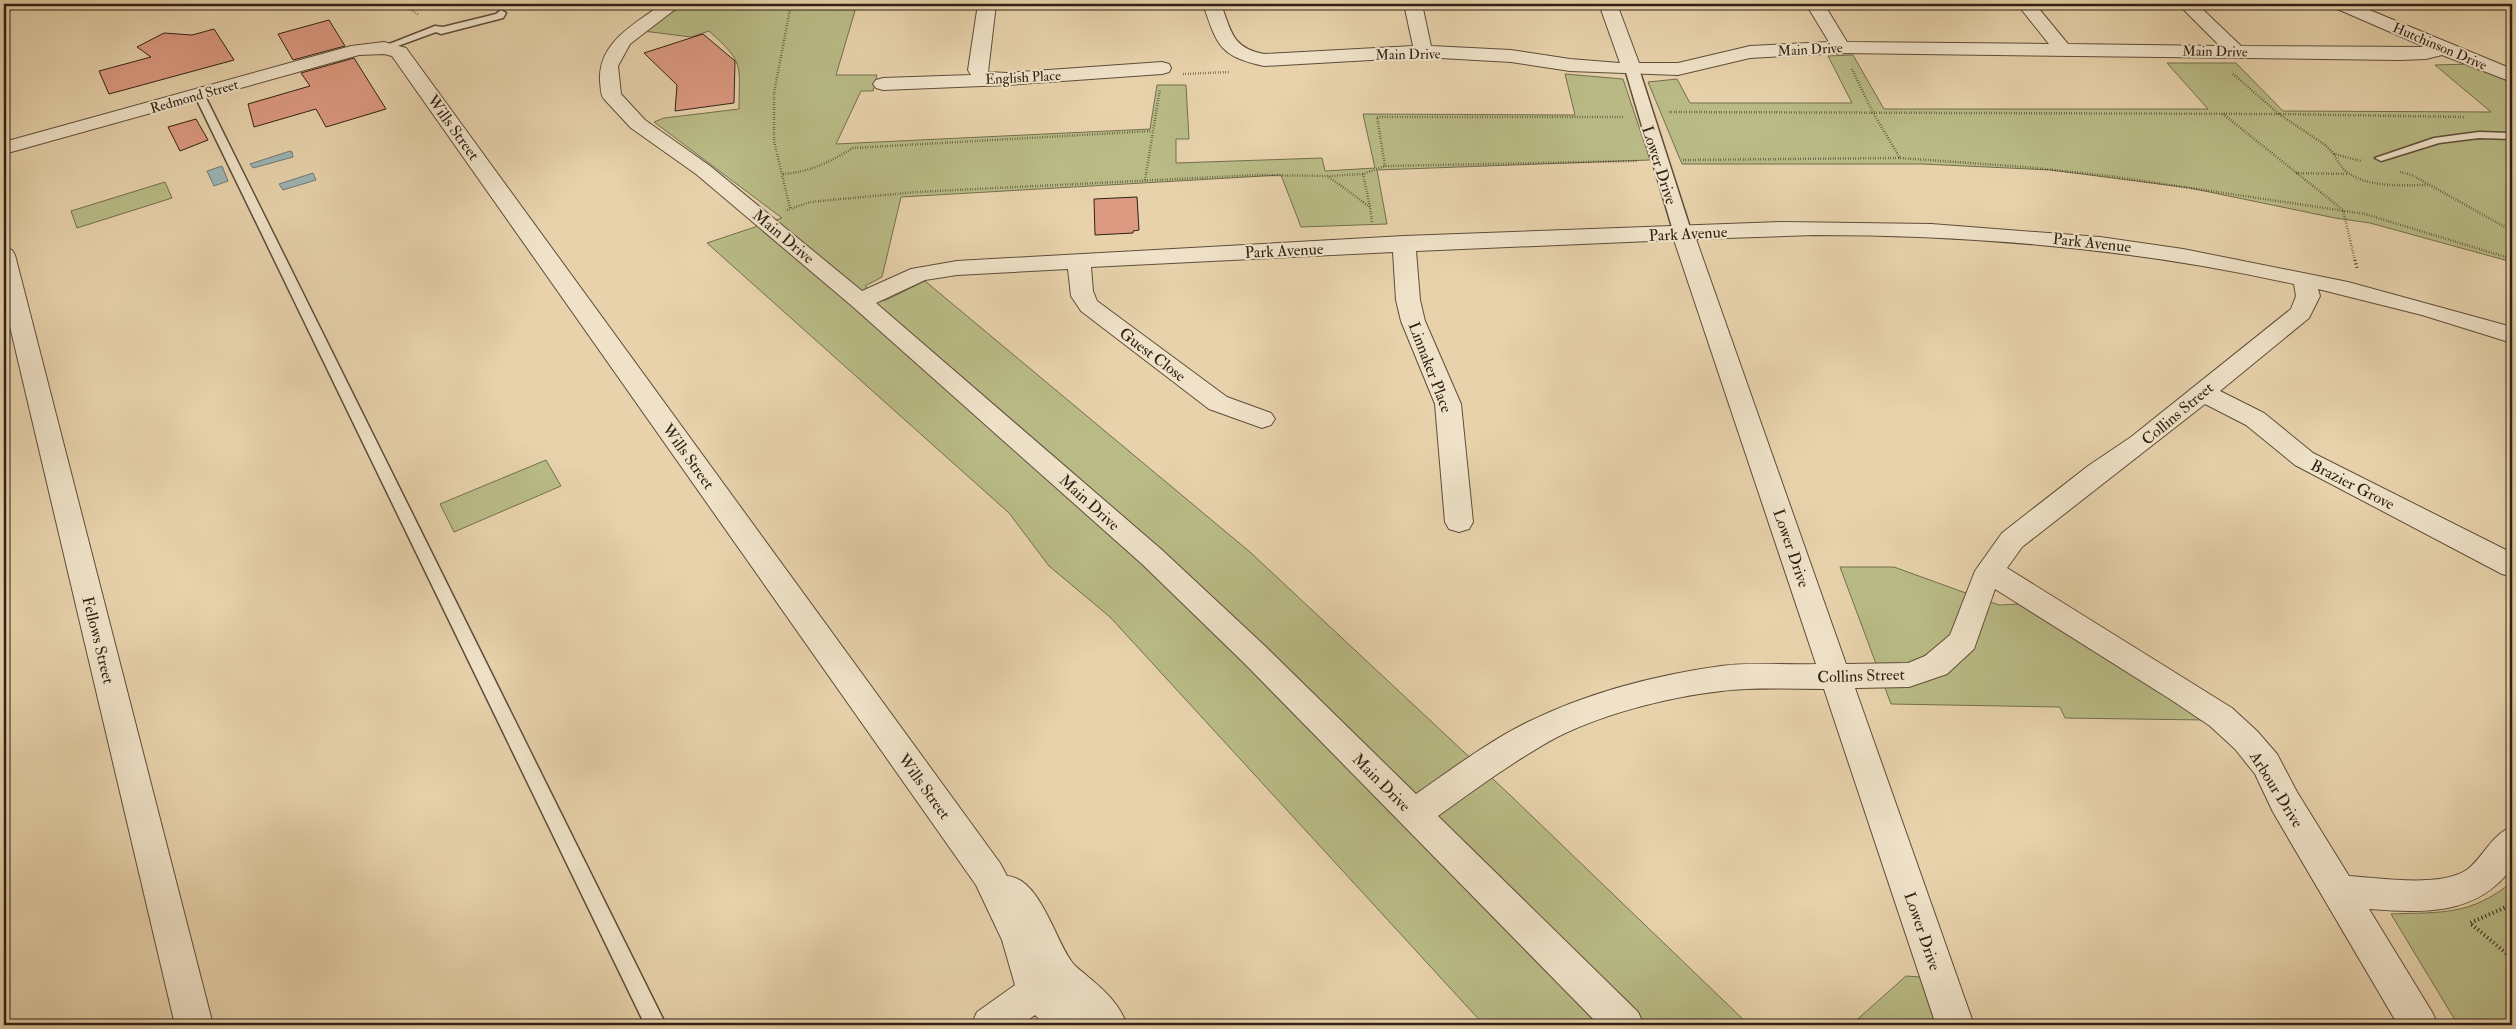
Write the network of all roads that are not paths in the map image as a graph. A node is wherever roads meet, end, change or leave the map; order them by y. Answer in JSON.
{"nodes":[{"id":1,"x":673,"y":4,"type":"edge"},
{"id":2,"x":987,"y":4,"type":"edge"},
{"id":3,"x":1212,"y":4,"type":"edge"},
{"id":4,"x":1413,"y":4,"type":"edge"},
{"id":5,"x":1608,"y":4,"type":"edge"},
{"id":6,"x":1815,"y":4,"type":"edge"},
{"id":7,"x":2026,"y":4,"type":"edge"},
{"id":8,"x":2187,"y":4,"type":"edge"},
{"id":9,"x":2341,"y":4,"type":"edge"},
{"id":10,"x":501,"y":13,"type":"dead end"},
{"id":11,"x":1842,"y":47,"type":"junction"},
{"id":12,"x":384,"y":48,"type":"junction"},
{"id":13,"x":2444,"y":49,"type":"junction"},
{"id":14,"x":2063,"y":50,"type":"junction"},
{"id":15,"x":1424,"y":51,"type":"junction"},
{"id":16,"x":2236,"y":52,"type":"junction"},
{"id":17,"x":1632,"y":69,"type":"junction"},
{"id":18,"x":1162,"y":72,"type":"road end"},
{"id":19,"x":2512,"y":76,"type":"edge"},
{"id":20,"x":991,"y":79,"type":"junction"},
{"id":21,"x":883,"y":84,"type":"dead end"},
{"id":22,"x":200,"y":94,"type":"junction"},
{"id":23,"x":2512,"y":136,"type":"edge"},
{"id":24,"x":4,"y":148,"type":"edge"},
{"id":25,"x":2381,"y":158,"type":"dead end"},
{"id":26,"x":1683,"y":234,"type":"junction"},
{"id":27,"x":1404,"y":243,"type":"junction"},
{"id":28,"x":4,"y":254,"type":"edge"},
{"id":29,"x":1079,"y":261,"type":"junction"},
{"id":30,"x":2305,"y":278,"type":"junction"},
{"id":31,"x":860,"y":301,"type":"junction"},
{"id":32,"x":2512,"y":335,"type":"edge"},
{"id":33,"x":2202,"y":392,"type":"junction"},
{"id":34,"x":1262,"y":419,"type":"dead end"},
{"id":35,"x":1459,"y":522,"type":"dead end"},
{"id":36,"x":2512,"y":566,"type":"edge"},
{"id":37,"x":1990,"y":571,"type":"junction"},
{"id":38,"x":1836,"y":678,"type":"junction"},
{"id":39,"x":1414,"y":814,"type":"junction"},
{"id":40,"x":2512,"y":842,"type":"edge"},
{"id":41,"x":2341,"y":892,"type":"junction"},
{"id":42,"x":1048,"y":983,"type":"junction"},
{"id":43,"x":194,"y":1025,"type":"edge"},
{"id":44,"x":656,"y":1025,"type":"edge"},
{"id":45,"x":990,"y":1025,"type":"edge"},
{"id":46,"x":1070,"y":1025,"type":"edge"},
{"id":47,"x":1108,"y":1025,"type":"edge"},
{"id":48,"x":1625,"y":1025,"type":"edge"},
{"id":49,"x":1955,"y":1025,"type":"edge"},
{"id":50,"x":2418,"y":1025,"type":"edge"}],
"edges":[{"from":1,"to":31,"type":"street","name":"Main Drive"},
{"from":2,"to":20,"type":"street"},
{"from":3,"to":15,"type":"street","name":"Main Drive"},
{"from":4,"to":15,"type":"street"},
{"from":5,"to":17,"type":"street"},
{"from":6,"to":11,"type":"street"},
{"from":7,"to":14,"type":"street"},
{"from":8,"to":16,"type":"street"},
{"from":9,"to":13,"type":"street","name":"Hutchinson Drive"},
{"from":10,"to":12,"type":"lane"},
{"from":11,"to":14,"type":"street","name":"Main Drive"},
{"from":11,"to":17,"type":"street","name":"Main Drive"},
{"from":12,"to":22,"type":"street","name":"Redmond Street"},
{"from":12,"to":42,"type":"street","name":"Wills Street"},
{"from":13,"to":16,"type":"street","name":"Main Drive"},
{"from":13,"to":19,"type":"street","name":"Hutchinson Drive"},
{"from":14,"to":16,"type":"street","name":"Main Drive"},
{"from":15,"to":17,"type":"street","name":"Main Drive"},
{"from":17,"to":26,"type":"street","name":"Lower Drive"},
{"from":18,"to":20,"type":"street","name":"English Place"},
{"from":20,"to":21,"type":"street","name":"English Place"},
{"from":22,"to":24,"type":"street","name":"Redmond Street"},
{"from":22,"to":44,"type":"lane"},
{"from":23,"to":25,"type":"lane"},
{"from":26,"to":27,"type":"street","name":"Park Avenue"},
{"from":26,"to":30,"type":"street","name":"Park Avenue"},
{"from":26,"to":38,"type":"street","name":"Lower Drive"},
{"from":27,"to":29,"type":"street","name":"Park Avenue"},
{"from":27,"to":35,"type":"street","name":"Linnaker Place"},
{"from":28,"to":43,"type":"street","name":"Fellows Street"},
{"from":29,"to":31,"type":"street","name":"Park Avenue"},
{"from":29,"to":34,"type":"street","name":"Guest Close"},
{"from":30,"to":32,"type":"street","name":"Park Avenue"},
{"from":30,"to":33,"type":"street","name":"Collins Street"},
{"from":31,"to":39,"type":"street","name":"Main Drive"},
{"from":33,"to":36,"type":"street","name":"Brazier Grove"},
{"from":33,"to":37,"type":"street","name":"Collins Street"},
{"from":37,"to":38,"type":"street","name":"Collins Street"},
{"from":37,"to":41,"type":"street","name":"Arbour Drive"},
{"from":38,"to":39,"type":"street","name":"Collins Street"},
{"from":38,"to":49,"type":"street","name":"Lower Drive"},
{"from":39,"to":48,"type":"street","name":"Main Drive"},
{"from":40,"to":41,"type":"street"},
{"from":41,"to":50,"type":"street","name":"Arbour Drive"},
{"from":42,"to":45,"type":"street"},
{"from":42,"to":46,"type":"street","name":"Wills Street"},
{"from":42,"to":47,"type":"street","name":"Wills Street"}]}
